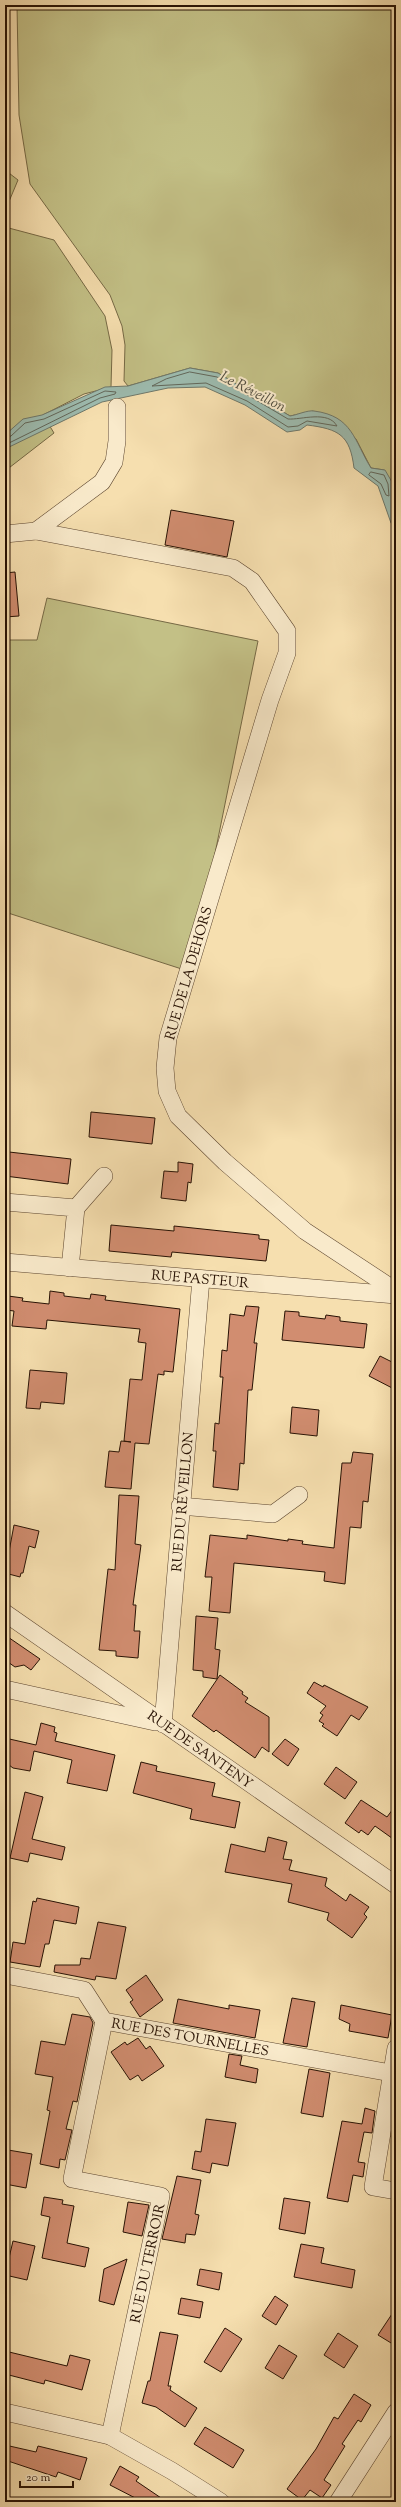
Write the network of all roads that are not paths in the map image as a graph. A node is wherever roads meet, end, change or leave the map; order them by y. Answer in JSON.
{"nodes":[{"id":1,"x":117,"y":407,"type":"dead end"},
{"id":2,"x":36,"y":531,"type":"junction"},
{"id":3,"x":5,"y":534,"type":"edge"},
{"id":4,"x":104,"y":1176,"type":"dead end"},
{"id":5,"x":5,"y":1202,"type":"edge"},
{"id":6,"x":76,"y":1208,"type":"junction"},
{"id":7,"x":5,"y":1262,"type":"edge"},
{"id":8,"x":70,"y":1268,"type":"junction"},
{"id":9,"x":201,"y":1279,"type":"junction"},
{"id":10,"x":396,"y":1291,"type":"edge"},
{"id":11,"x":396,"y":1294,"type":"edge"},
{"id":12,"x":299,"y":1496,"type":"dead end"},
{"id":13,"x":180,"y":1506,"type":"junction"},
{"id":14,"x":5,"y":1613,"type":"edge"},
{"id":15,"x":5,"y":1689,"type":"edge"},
{"id":16,"x":162,"y":1724,"type":"junction"},
{"id":17,"x":396,"y":1885,"type":"edge"},
{"id":18,"x":5,"y":1976,"type":"edge"},
{"id":19,"x":104,"y":2021,"type":"junction"},
{"id":20,"x":396,"y":2048,"type":"edge"},
{"id":21,"x":391,"y":2073,"type":"junction"},
{"id":22,"x":396,"y":2191,"type":"edge"},
{"id":23,"x":5,"y":2412,"type":"edge"},
{"id":24,"x":396,"y":2412,"type":"edge"},
{"id":25,"x":110,"y":2436,"type":"junction"},
{"id":26,"x":221,"y":2502,"type":"edge"},
{"id":27,"x":338,"y":2502,"type":"edge"}],
"edges":[{"from":1,"to":2,"type":"street"},
{"from":2,"to":3,"type":"street"},
{"from":2,"to":10,"type":"street","name":"RUE DE LA DEHORS"},
{"from":4,"to":6,"type":"street"},
{"from":5,"to":6,"type":"street"},
{"from":6,"to":8,"type":"street"},
{"from":7,"to":8,"type":"street","name":"RUE PASTEUR"},
{"from":8,"to":9,"type":"street","name":"RUE PASTEUR"},
{"from":9,"to":11,"type":"street","name":"RUE PASTEUR"},
{"from":9,"to":13,"type":"street","name":"RUE DU RÉVEILLON"},
{"from":12,"to":13,"type":"street"},
{"from":13,"to":16,"type":"street","name":"RUE DU RÉVEILLON"},
{"from":14,"to":16,"type":"street","name":"RUE DE SANTENY"},
{"from":15,"to":16,"type":"street"},
{"from":16,"to":17,"type":"street","name":"RUE DE SANTENY"},
{"from":18,"to":19,"type":"street","name":"RUE DES TOURNELLES"},
{"from":19,"to":21,"type":"street","name":"RUE DES TOURNELLES"},
{"from":19,"to":25,"type":"street","name":"RUE DU TERROIR"},
{"from":20,"to":21,"type":"street"},
{"from":21,"to":22,"type":"street"},
{"from":23,"to":25,"type":"street"},
{"from":24,"to":27,"type":"street"},
{"from":25,"to":26,"type":"street"}]}
